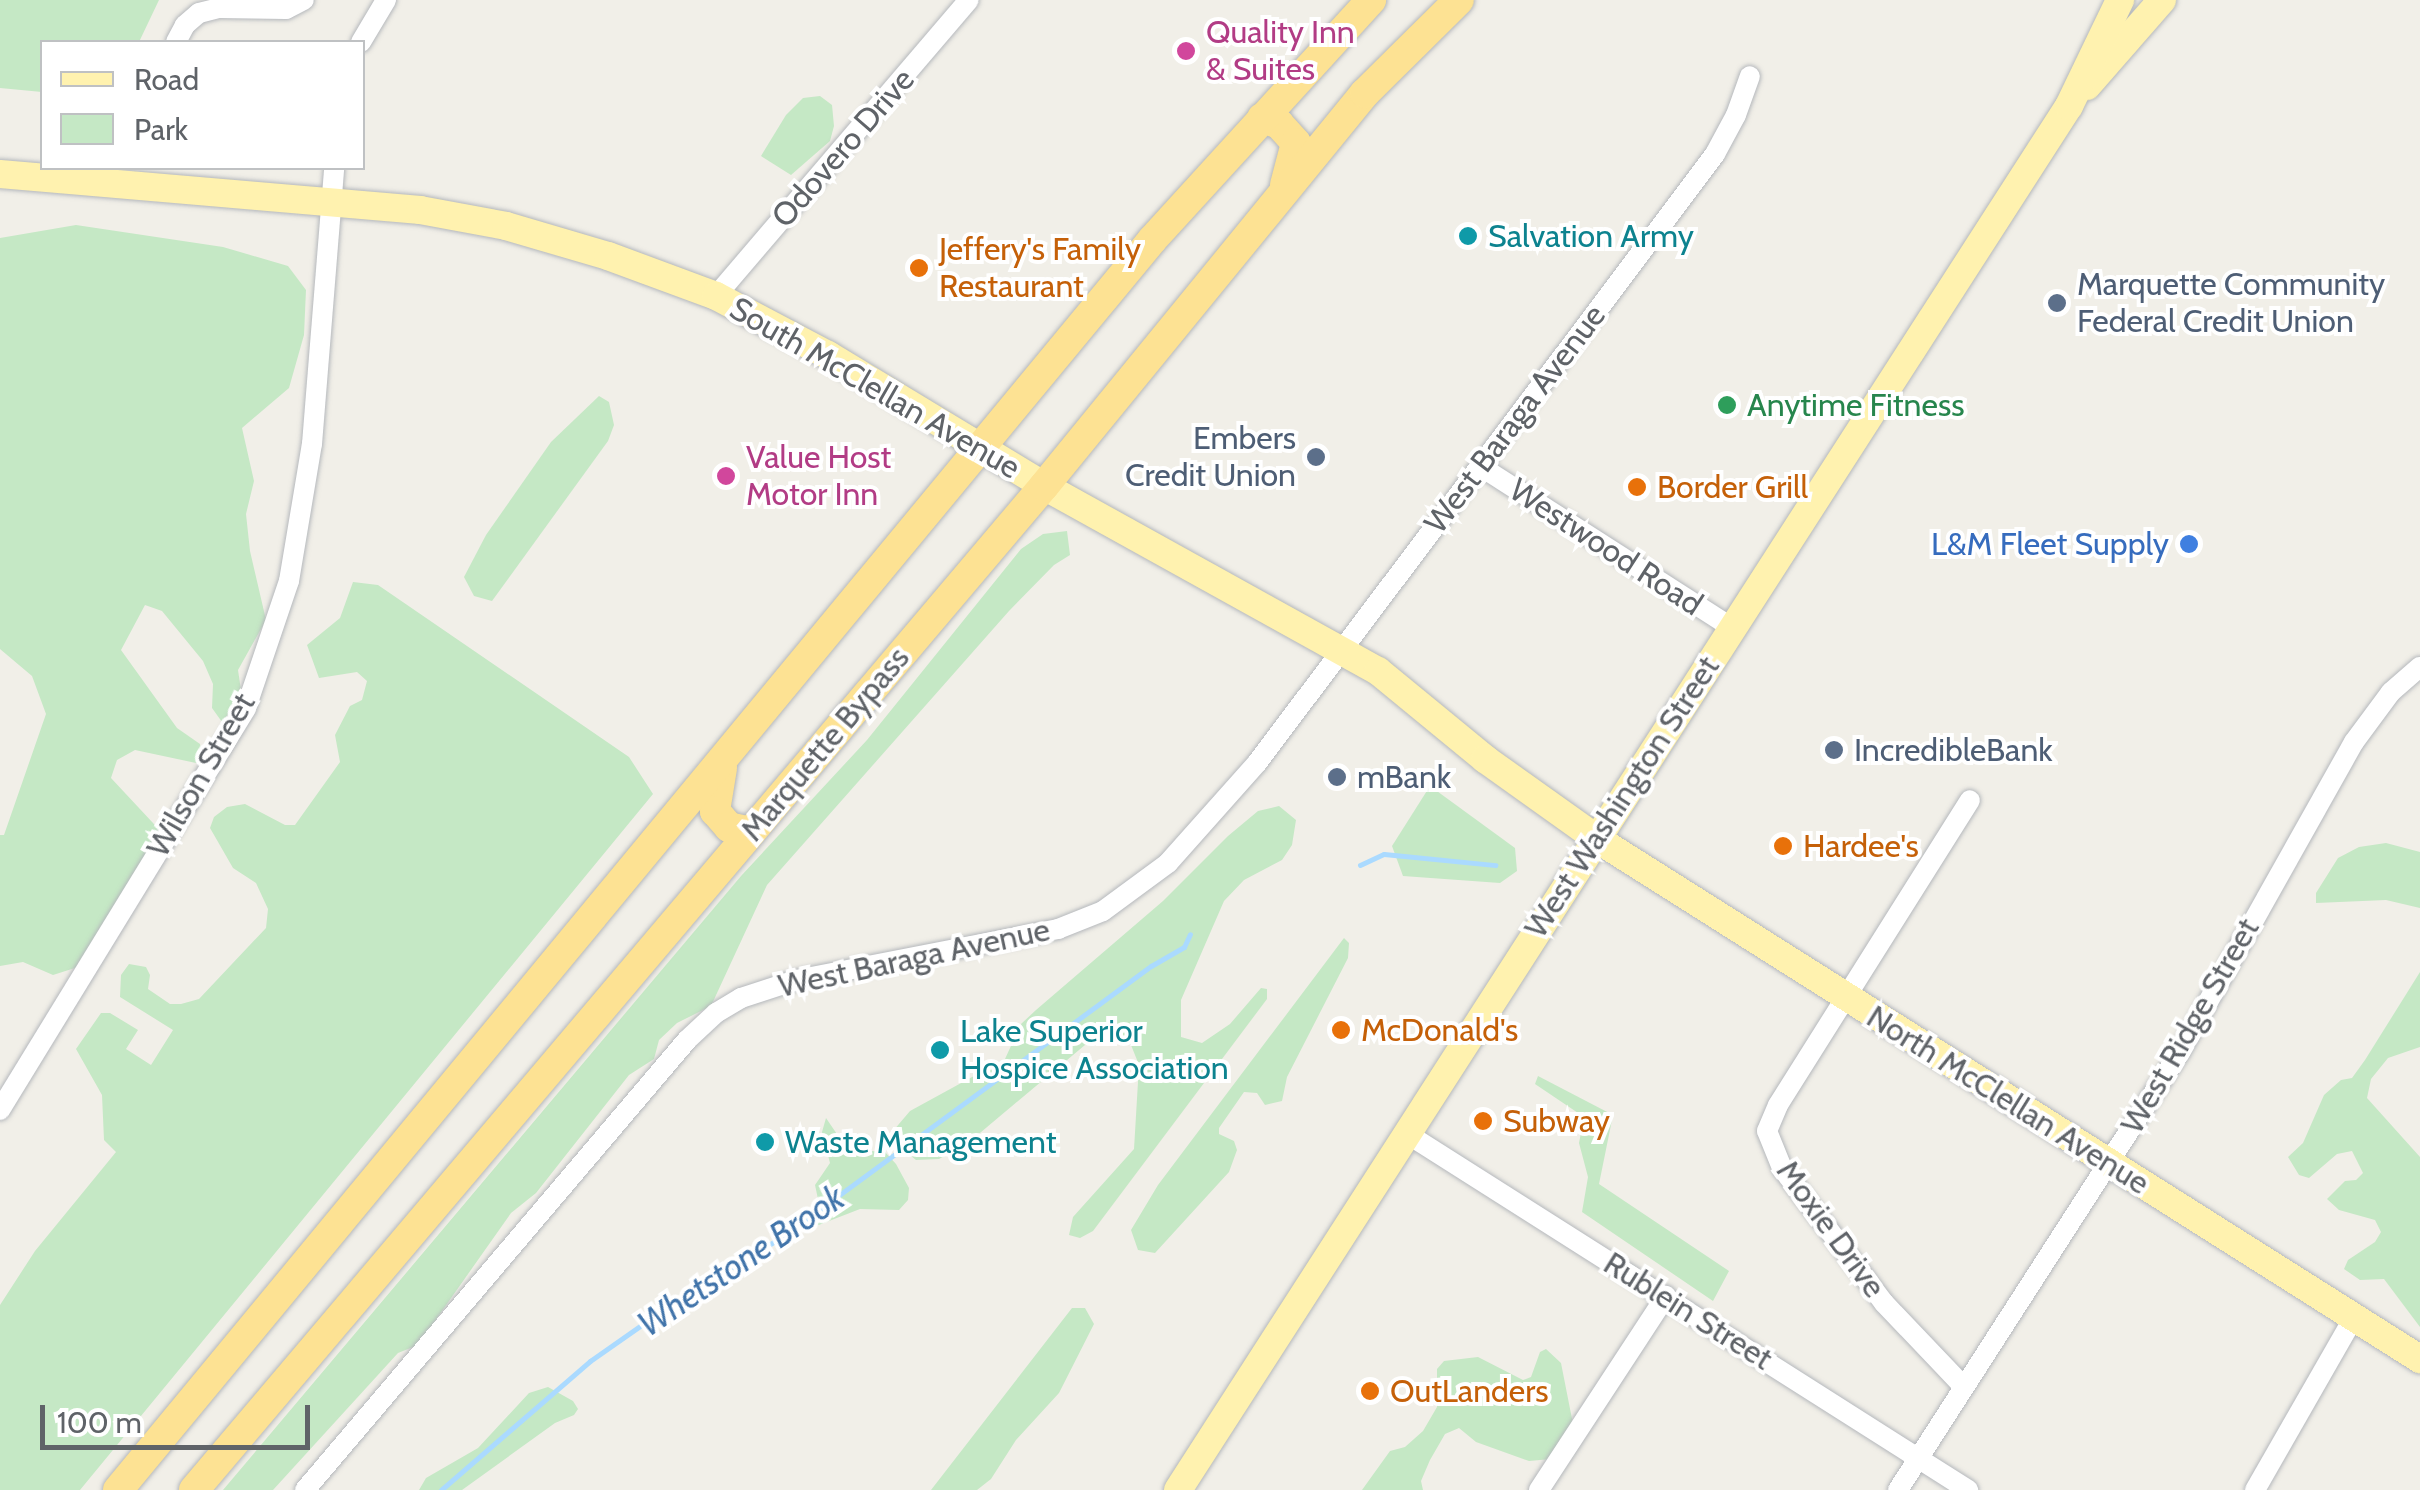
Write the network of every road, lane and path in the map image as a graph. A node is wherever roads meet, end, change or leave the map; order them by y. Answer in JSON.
{"nodes":[{"id":1,"x":304,"y":0,"type":"edge"},
{"id":2,"x":386,"y":0,"type":"edge"},
{"id":3,"x":969,"y":0,"type":"edge"},
{"id":4,"x":1371,"y":0,"type":"edge"},
{"id":5,"x":1459,"y":0,"type":"edge"},
{"id":6,"x":2120,"y":0,"type":"edge"},
{"id":7,"x":2162,"y":0,"type":"edge"},
{"id":8,"x":177,"y":40,"type":"edge"},
{"id":9,"x":361,"y":40,"type":"edge"},
{"id":10,"x":1750,"y":76,"type":"dead end"},
{"id":11,"x":2069,"y":106,"type":"junction"},
{"id":12,"x":1262,"y":118,"type":"junction"},
{"id":13,"x":334,"y":170,"type":"edge"},
{"id":14,"x":0,"y":174,"type":"edge"},
{"id":15,"x":1280,"y":197,"type":"junction"},
{"id":16,"x":332,"y":200,"type":"junction"},
{"id":17,"x":716,"y":296,"type":"junction"},
{"id":18,"x":982,"y":448,"type":"junction"},
{"id":19,"x":1480,"y":466,"type":"junction"},
{"id":20,"x":1044,"y":486,"type":"junction"},
{"id":21,"x":1731,"y":627,"type":"junction"},
{"id":22,"x":1342,"y":650,"type":"junction"},
{"id":23,"x":2420,"y":667,"type":"edge"},
{"id":24,"x":724,"y":760,"type":"junction"},
{"id":25,"x":1970,"y":800,"type":"dead end"},
{"id":26,"x":750,"y":832,"type":"junction"},
{"id":27,"x":1597,"y":839,"type":"junction"},
{"id":28,"x":1845,"y":998,"type":"junction"},
{"id":29,"x":8,"y":1081,"type":"edge"},
{"id":30,"x":0,"y":1110,"type":"edge"},
{"id":31,"x":1406,"y":1133,"type":"junction"},
{"id":32,"x":2110,"y":1164,"type":"junction"},
{"id":33,"x":1666,"y":1296,"type":"junction"},
{"id":34,"x":2354,"y":1317,"type":"junction"},
{"id":35,"x":2420,"y":1359,"type":"edge"},
{"id":36,"x":1964,"y":1387,"type":"junction"},
{"id":37,"x":1918,"y":1458,"type":"junction"},
{"id":38,"x":118,"y":1490,"type":"edge"},
{"id":39,"x":194,"y":1490,"type":"edge"},
{"id":40,"x":305,"y":1490,"type":"edge"},
{"id":41,"x":1178,"y":1490,"type":"edge"},
{"id":42,"x":1540,"y":1490,"type":"edge"},
{"id":43,"x":1898,"y":1490,"type":"edge"},
{"id":44,"x":1968,"y":1490,"type":"edge"},
{"id":45,"x":2255,"y":1490,"type":"edge"}],
"edges":[{"from":1,"to":8,"type":"street"},
{"from":2,"to":9,"type":"street"},
{"from":3,"to":17,"type":"street","name":"Odovero Drive"},
{"from":4,"to":12,"type":"highway","name":"Marquette Bypass"},
{"from":5,"to":15,"type":"highway","name":"Marquette Bypass"},
{"from":6,"to":11,"type":"main road","name":"West Washington Street"},
{"from":7,"to":11,"type":"main road","name":"West Washington Street"},
{"from":10,"to":19,"type":"street","name":"West Baraga Avenue"},
{"from":11,"to":21,"type":"main road","name":"West Washington Street"},
{"from":12,"to":15,"type":"highway"},
{"from":12,"to":18,"type":"highway","name":"Marquette Bypass"},
{"from":13,"to":16,"type":"street","name":"Wilson Street"},
{"from":14,"to":16,"type":"main road","name":"South McClellan Avenue"},
{"from":15,"to":20,"type":"highway","name":"Marquette Bypass"},
{"from":16,"to":17,"type":"main road","name":"South McClellan Avenue"},
{"from":16,"to":29,"type":"street","name":"Wilson Street"},
{"from":17,"to":18,"type":"main road","name":"South McClellan Avenue"},
{"from":18,"to":20,"type":"main road","name":"South McClellan Avenue"},
{"from":18,"to":24,"type":"highway","name":"Marquette Bypass"},
{"from":19,"to":21,"type":"street","name":"Westwood Road"},
{"from":19,"to":22,"type":"street","name":"West Baraga Avenue"},
{"from":20,"to":22,"type":"main road","name":"South McClellan Avenue"},
{"from":20,"to":26,"type":"highway","name":"Marquette Bypass"},
{"from":21,"to":27,"type":"main road","name":"West Washington Street"},
{"from":22,"to":27,"type":"main road","name":"South McClellan Avenue"},
{"from":22,"to":40,"type":"street","name":"West Baraga Avenue"},
{"from":23,"to":32,"type":"street","name":"West Ridge Street"},
{"from":24,"to":26,"type":"highway"},
{"from":24,"to":38,"type":"highway","name":"Marquette Bypass"},
{"from":25,"to":28,"type":"street","name":"Moxie Drive"},
{"from":26,"to":39,"type":"highway","name":"Marquette Bypass"},
{"from":27,"to":28,"type":"main road","name":"North McClellan Avenue"},
{"from":27,"to":31,"type":"main road","name":"West Washington Street"},
{"from":28,"to":32,"type":"main road","name":"North McClellan Avenue"},
{"from":28,"to":36,"type":"street","name":"Moxie Drive"},
{"from":29,"to":30,"type":"street","name":"Wilson Street"},
{"from":31,"to":33,"type":"street","name":"Rublein Street"},
{"from":31,"to":41,"type":"main road","name":"West Washington Street"},
{"from":32,"to":34,"type":"main road","name":"North McClellan Avenue"},
{"from":32,"to":36,"type":"street","name":"West Ridge Street"},
{"from":33,"to":37,"type":"street","name":"Rublein Street"},
{"from":33,"to":42,"type":"street"},
{"from":34,"to":35,"type":"main road","name":"North McClellan Avenue"},
{"from":34,"to":45,"type":"street"},
{"from":36,"to":37,"type":"street","name":"West Ridge Street"},
{"from":37,"to":43,"type":"street","name":"West Ridge Street"},
{"from":37,"to":44,"type":"street","name":"Rublein Street"}]}
